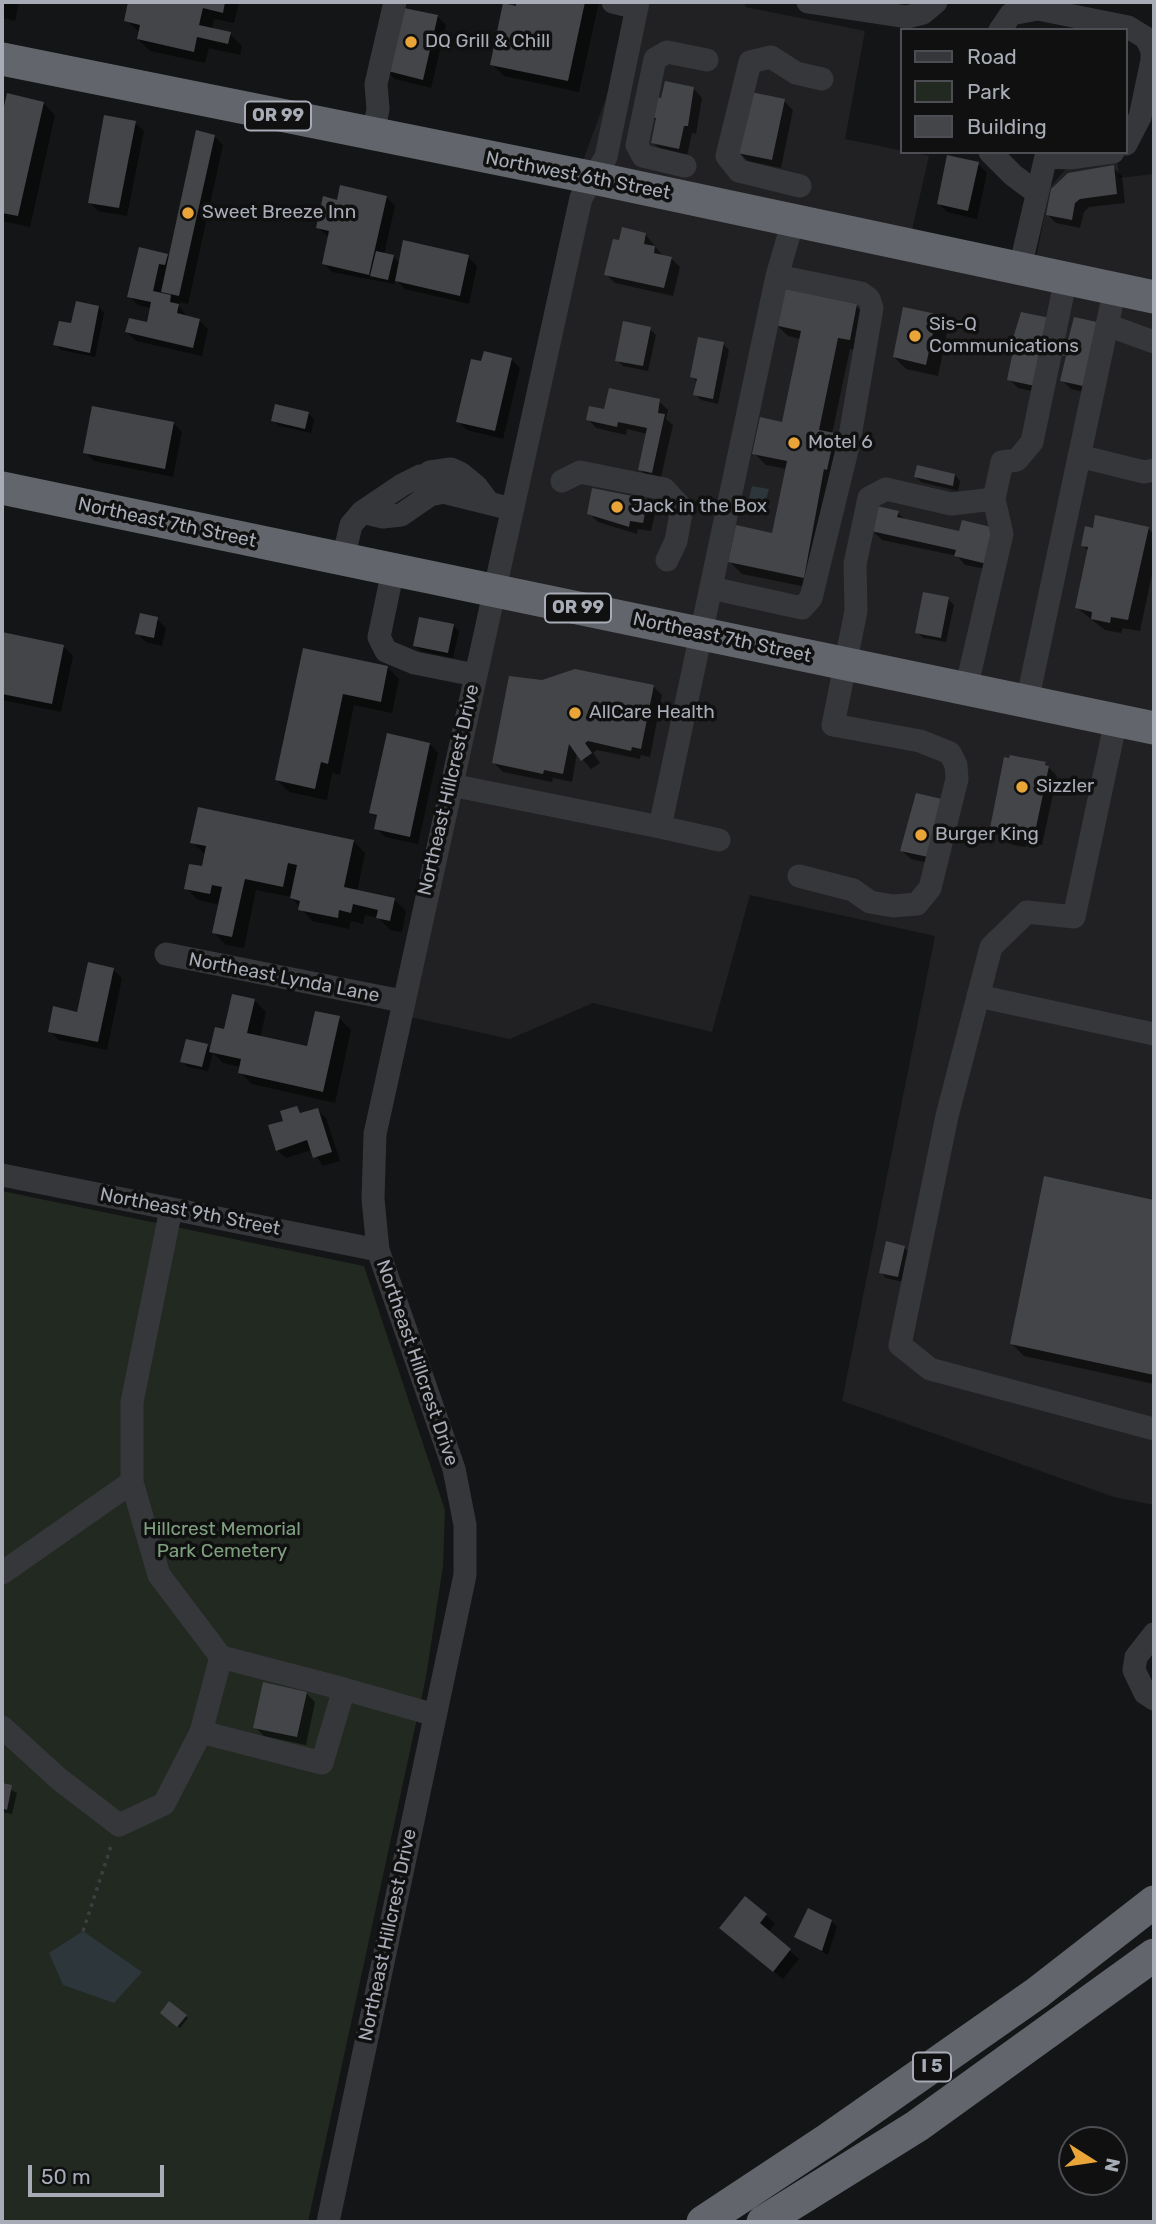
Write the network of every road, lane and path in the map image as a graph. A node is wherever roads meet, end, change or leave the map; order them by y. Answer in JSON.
{"nodes":[{"id":1,"x":395,"y":2,"type":"edge"},
{"id":2,"x":613,"y":2,"type":"edge"},
{"id":3,"x":808,"y":2,"type":"edge"},
{"id":4,"x":638,"y":5,"type":"edge"},
{"id":5,"x":925,"y":15,"type":"edge"},
{"id":6,"x":1075,"y":23,"type":"edge"},
{"id":7,"x":1002,"y":28,"type":"edge"},
{"id":8,"x":2,"y":59,"type":"edge"},
{"id":9,"x":707,"y":60,"type":"dead end"},
{"id":10,"x":822,"y":79,"type":"dead end"},
{"id":11,"x":373,"y":136,"type":"junction"},
{"id":12,"x":1128,"y":140,"type":"edge"},
{"id":13,"x":992,"y":154,"type":"edge"},
{"id":14,"x":1098,"y":154,"type":"edge"},
{"id":15,"x":1046,"y":155,"type":"edge"},
{"id":16,"x":685,"y":166,"type":"dead end"},
{"id":17,"x":594,"y":178,"type":"junction"},
{"id":18,"x":800,"y":186,"type":"dead end"},
{"id":19,"x":1037,"y":192,"type":"junction"},
{"id":20,"x":793,"y":221,"type":"junction"},
{"id":21,"x":1020,"y":268,"type":"junction"},
{"id":22,"x":777,"y":276,"type":"junction"},
{"id":23,"x":1066,"y":278,"type":"junction"},
{"id":24,"x":1115,"y":288,"type":"junction"},
{"id":25,"x":1154,"y":297,"type":"edge"},
{"id":26,"x":1107,"y":325,"type":"junction"},
{"id":27,"x":1154,"y":342,"type":"edge"},
{"id":28,"x":1079,"y":456,"type":"junction"},
{"id":29,"x":1154,"y":470,"type":"edge"},
{"id":30,"x":419,"y":476,"type":"junction"},
{"id":31,"x":562,"y":481,"type":"dead end"},
{"id":32,"x":2,"y":488,"type":"edge"},
{"id":33,"x":456,"y":494,"type":"junction"},
{"id":34,"x":994,"y":499,"type":"junction"},
{"id":35,"x":489,"y":503,"type":"junction"},
{"id":36,"x":512,"y":509,"type":"junction"},
{"id":37,"x":362,"y":512,"type":"junction"},
{"id":38,"x":343,"y":559,"type":"junction"},
{"id":39,"x":667,"y":560,"type":"dead end"},
{"id":40,"x":393,"y":570,"type":"junction"},
{"id":41,"x":711,"y":588,"type":"junction"},
{"id":42,"x":494,"y":591,"type":"junction"},
{"id":43,"x":701,"y":634,"type":"junction"},
{"id":44,"x":844,"y":663,"type":"junction"},
{"id":45,"x":475,"y":675,"type":"junction"},
{"id":46,"x":966,"y":689,"type":"junction"},
{"id":47,"x":1027,"y":702,"type":"junction"},
{"id":48,"x":1116,"y":720,"type":"junction"},
{"id":49,"x":1154,"y":728,"type":"edge"},
{"id":50,"x":451,"y":785,"type":"junction"},
{"id":51,"x":660,"y":827,"type":"junction"},
{"id":52,"x":719,"y":839,"type":"dead end"},
{"id":53,"x":799,"y":876,"type":"dead end"},
{"id":54,"x":166,"y":954,"type":"dead end"},
{"id":55,"x":978,"y":996,"type":"junction"},
{"id":56,"x":402,"y":1001,"type":"junction"},
{"id":57,"x":1154,"y":1034,"type":"edge"},
{"id":58,"x":2,"y":1175,"type":"edge"},
{"id":59,"x":171,"y":1209,"type":"junction"},
{"id":60,"x":377,"y":1250,"type":"junction"},
{"id":61,"x":1154,"y":1429,"type":"edge"},
{"id":62,"x":132,"y":1482,"type":"junction"},
{"id":63,"x":2,"y":1573,"type":"edge"},
{"id":64,"x":1154,"y":1634,"type":"edge"},
{"id":65,"x":221,"y":1657,"type":"junction"},
{"id":66,"x":344,"y":1689,"type":"junction"},
{"id":67,"x":1154,"y":1699,"type":"edge"},
{"id":68,"x":435,"y":1715,"type":"junction"},
{"id":69,"x":2,"y":1727,"type":"edge"},
{"id":70,"x":201,"y":1732,"type":"junction"},
{"id":71,"x":119,"y":1825,"type":"junction"},
{"id":72,"x":1154,"y":1902,"type":"edge"},
{"id":73,"x":83,"y":1931,"type":"dead end"},
{"id":74,"x":1154,"y":1955,"type":"edge"},
{"id":75,"x":328,"y":2222,"type":"edge"},
{"id":76,"x":703,"y":2222,"type":"edge"},
{"id":77,"x":763,"y":2222,"type":"edge"}],
"edges":[{"from":1,"to":11,"type":"street"},
{"from":2,"to":4,"type":"street"},
{"from":3,"to":5,"type":"street"},
{"from":4,"to":17,"type":"street","name":"Northeast Hillcrest Drive"},
{"from":6,"to":7,"type":"street"},
{"from":6,"to":12,"type":"street"},
{"from":8,"to":11,"type":"highway","name":"Northwest 6th Street","number":"OR 99"},
{"from":9,"to":16,"type":"street"},
{"from":10,"to":18,"type":"street"},
{"from":11,"to":17,"type":"highway","name":"Northwest 6th Street","number":"OR 99"},
{"from":13,"to":19,"type":"street"},
{"from":14,"to":15,"type":"street"},
{"from":15,"to":19,"type":"street"},
{"from":17,"to":20,"type":"highway","name":"Northwest 6th Street","number":"OR 99"},
{"from":17,"to":36,"type":"street","name":"Northeast Hillcrest Drive"},
{"from":19,"to":21,"type":"street"},
{"from":20,"to":21,"type":"highway","name":"Northwest 6th Street","number":"OR 99"},
{"from":20,"to":22,"type":"street"},
{"from":21,"to":23,"type":"highway","name":"Northwest 6th Street","number":"OR 99"},
{"from":22,"to":41,"type":"street"},
{"from":22,"to":41,"type":"street"},
{"from":23,"to":24,"type":"highway","name":"Northwest 6th Street","number":"OR 99"},
{"from":23,"to":34,"type":"street"},
{"from":24,"to":25,"type":"highway","name":"Northwest 6th Street","number":"OR 99"},
{"from":24,"to":26,"type":"street"},
{"from":26,"to":27,"type":"street"},
{"from":26,"to":28,"type":"street"},
{"from":28,"to":29,"type":"street"},
{"from":28,"to":47,"type":"street"},
{"from":30,"to":33,"type":"street"},
{"from":30,"to":35,"type":"street"},
{"from":30,"to":37,"type":"street"},
{"from":31,"to":39,"type":"street"},
{"from":32,"to":38,"type":"highway","name":"Northeast 7th Street","number":"OR 99"},
{"from":33,"to":35,"type":"street"},
{"from":33,"to":37,"type":"street"},
{"from":34,"to":44,"type":"street"},
{"from":34,"to":46,"type":"street"},
{"from":35,"to":36,"type":"street"},
{"from":36,"to":42,"type":"street","name":"Northeast Hillcrest Drive"},
{"from":37,"to":38,"type":"street"},
{"from":38,"to":40,"type":"highway","name":"Northeast 7th Street","number":"OR 99"},
{"from":40,"to":42,"type":"highway","name":"Northeast 7th Street","number":"OR 99"},
{"from":40,"to":45,"type":"street"},
{"from":41,"to":43,"type":"street"},
{"from":42,"to":43,"type":"highway","name":"Northeast 7th Street","number":"OR 99"},
{"from":42,"to":45,"type":"street","name":"Northeast Hillcrest Drive"},
{"from":43,"to":44,"type":"highway","name":"Northeast 7th Street","number":"OR 99"},
{"from":43,"to":51,"type":"street"},
{"from":44,"to":46,"type":"highway","name":"Northeast 7th Street","number":"OR 99"},
{"from":44,"to":53,"type":"street"},
{"from":45,"to":50,"type":"street","name":"Northeast Hillcrest Drive"},
{"from":46,"to":47,"type":"highway","name":"Northeast 7th Street","number":"OR 99"},
{"from":47,"to":48,"type":"highway","name":"Northeast 7th Street","number":"OR 99"},
{"from":48,"to":49,"type":"highway","name":"Northeast 7th Street","number":"OR 99"},
{"from":48,"to":55,"type":"street"},
{"from":50,"to":51,"type":"street"},
{"from":50,"to":56,"type":"street","name":"Northeast Hillcrest Drive"},
{"from":51,"to":52,"type":"street"},
{"from":54,"to":56,"type":"street","name":"Northeast Lynda Lane"},
{"from":55,"to":57,"type":"street"},
{"from":55,"to":61,"type":"street"},
{"from":56,"to":60,"type":"street","name":"Northeast Hillcrest Drive"},
{"from":58,"to":59,"type":"street","name":"Northeast 9th Street"},
{"from":59,"to":60,"type":"street","name":"Northeast 9th Street"},
{"from":59,"to":62,"type":"street"},
{"from":60,"to":68,"type":"street","name":"Northeast Hillcrest Drive"},
{"from":62,"to":63,"type":"street"},
{"from":62,"to":65,"type":"street"},
{"from":64,"to":67,"type":"street"},
{"from":65,"to":66,"type":"street"},
{"from":65,"to":70,"type":"street"},
{"from":66,"to":68,"type":"street"},
{"from":66,"to":70,"type":"street"},
{"from":68,"to":75,"type":"street","name":"Northeast Hillcrest Drive"},
{"from":69,"to":71,"type":"street"},
{"from":70,"to":71,"type":"street"},
{"from":71,"to":73,"type":"path"},
{"from":72,"to":76,"type":"highway","number":"I 5"},
{"from":74,"to":77,"type":"highway","number":"I 5"}]}
